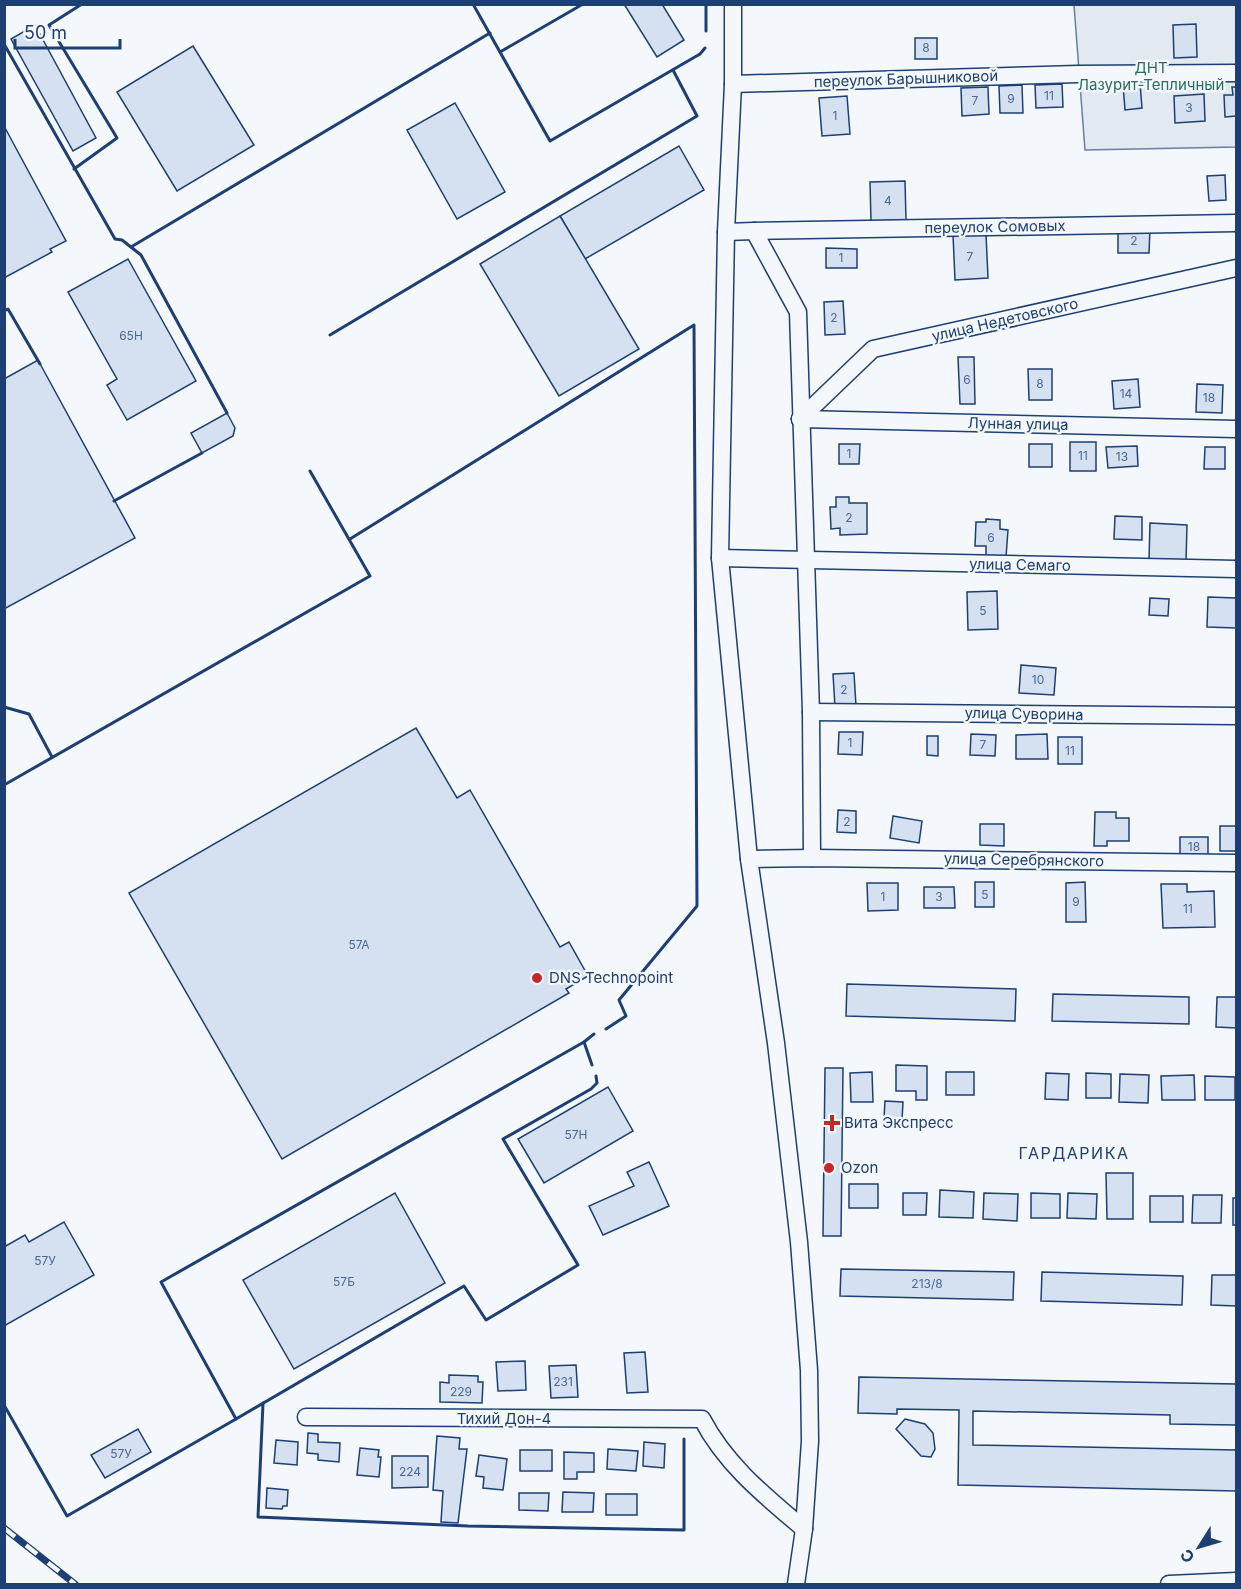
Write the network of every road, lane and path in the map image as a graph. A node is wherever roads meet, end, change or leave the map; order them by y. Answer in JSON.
{"nodes":[{"id":1,"x":733,"y":4,"type":"edge"},
{"id":2,"x":1236,"y":73,"type":"edge"},
{"id":3,"x":733,"y":84,"type":"junction"},
{"id":4,"x":1236,"y":223,"type":"edge"},
{"id":5,"x":754,"y":231,"type":"junction"},
{"id":6,"x":726,"y":232,"type":"junction"},
{"id":7,"x":1236,"y":268,"type":"edge"},
{"id":8,"x":800,"y":419,"type":"junction"},
{"id":9,"x":1236,"y":429,"type":"edge"},
{"id":10,"x":720,"y":558,"type":"junction"},
{"id":11,"x":804,"y":561,"type":"junction"},
{"id":12,"x":1236,"y":569,"type":"edge"},
{"id":13,"x":811,"y":712,"type":"junction"},
{"id":14,"x":1236,"y":716,"type":"edge"},
{"id":15,"x":812,"y":858,"type":"junction"},
{"id":16,"x":749,"y":859,"type":"junction"},
{"id":17,"x":1236,"y":863,"type":"edge"},
{"id":18,"x":306,"y":1417,"type":"dead end"},
{"id":19,"x":804,"y":1529,"type":"junction"},
{"id":20,"x":1236,"y":1581,"type":"edge"},
{"id":21,"x":796,"y":1584,"type":"edge"},
{"id":22,"x":1169,"y":1584,"type":"edge"}],
"edges":[{"from":1,"to":3,"type":"street"},
{"from":2,"to":3,"type":"street","name":"переулок Барышниковой"},
{"from":3,"to":6,"type":"street"},
{"from":4,"to":5,"type":"street","name":"переулок Сомовых"},
{"from":5,"to":6,"type":"street","name":"переулок Сомовых"},
{"from":5,"to":8,"type":"street"},
{"from":6,"to":10,"type":"street"},
{"from":7,"to":8,"type":"street","name":"улица Недетовского"},
{"from":8,"to":9,"type":"street","name":"Лунная улица"},
{"from":8,"to":11,"type":"street"},
{"from":10,"to":11,"type":"street","name":"улица Семаго"},
{"from":10,"to":16,"type":"street"},
{"from":11,"to":12,"type":"street","name":"улица Семаго"},
{"from":11,"to":13,"type":"street"},
{"from":13,"to":14,"type":"street","name":"улица Суворина"},
{"from":13,"to":15,"type":"street"},
{"from":15,"to":16,"type":"street","name":"улица Серебрянского"},
{"from":15,"to":17,"type":"street","name":"улица Серебрянского"},
{"from":16,"to":19,"type":"street"},
{"from":18,"to":19,"type":"street","name":"Тихий Дон-4"},
{"from":19,"to":21,"type":"street"},
{"from":20,"to":22,"type":"street"}]}
